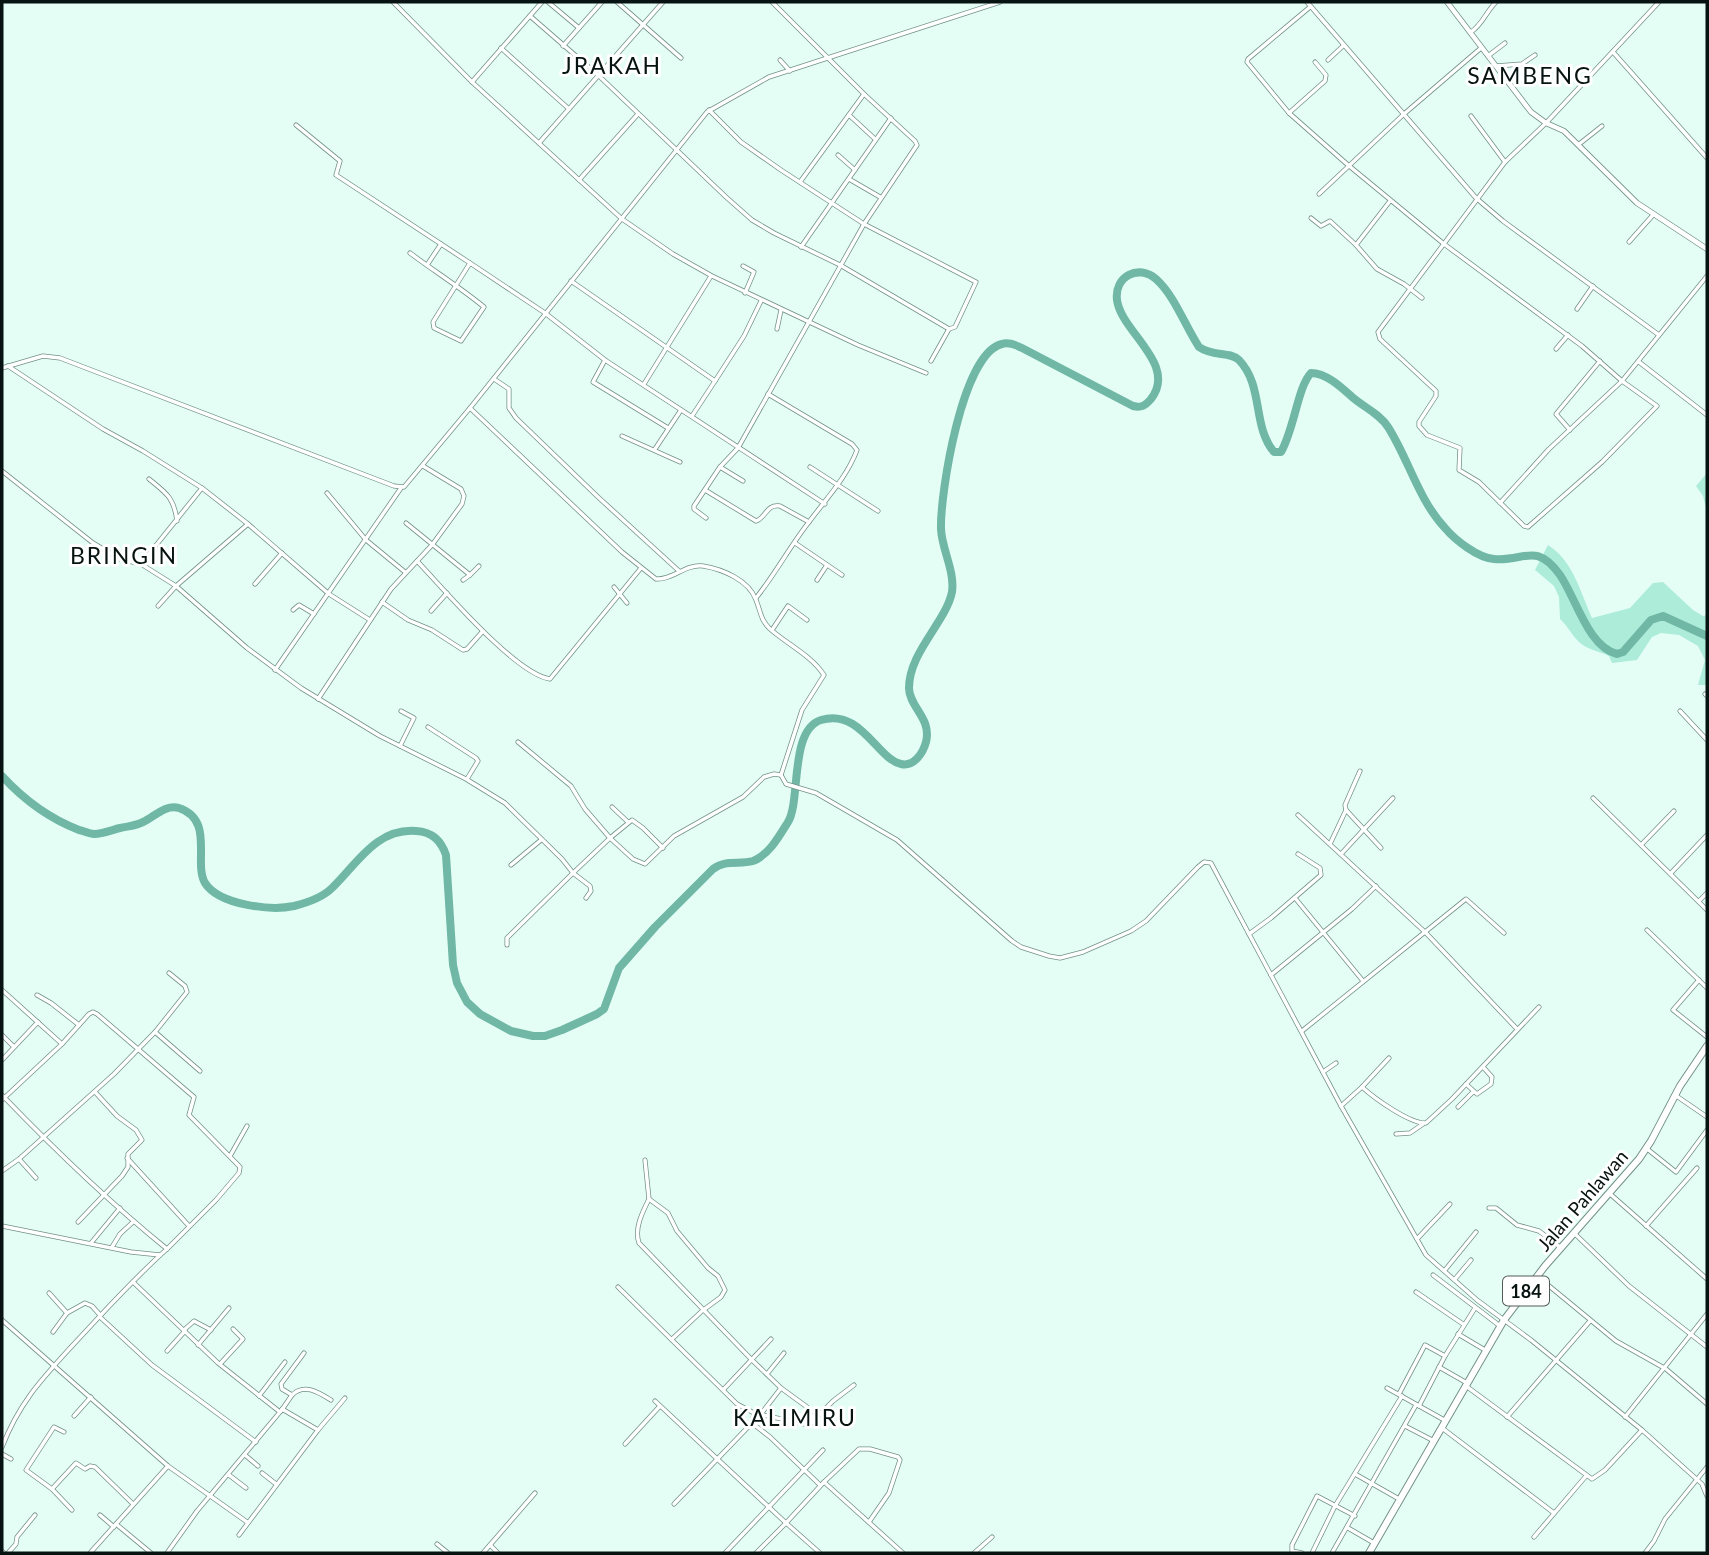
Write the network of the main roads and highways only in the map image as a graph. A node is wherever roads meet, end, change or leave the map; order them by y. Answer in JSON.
{"nodes":[{"id":1,"x":1706,"y":1051,"type":"edge"},
{"id":2,"x":1369,"y":1553,"type":"edge"}],
"edges":[{"from":1,"to":2,"type":"main road","name":"Jalan Pahlawan","number":"184"}]}
